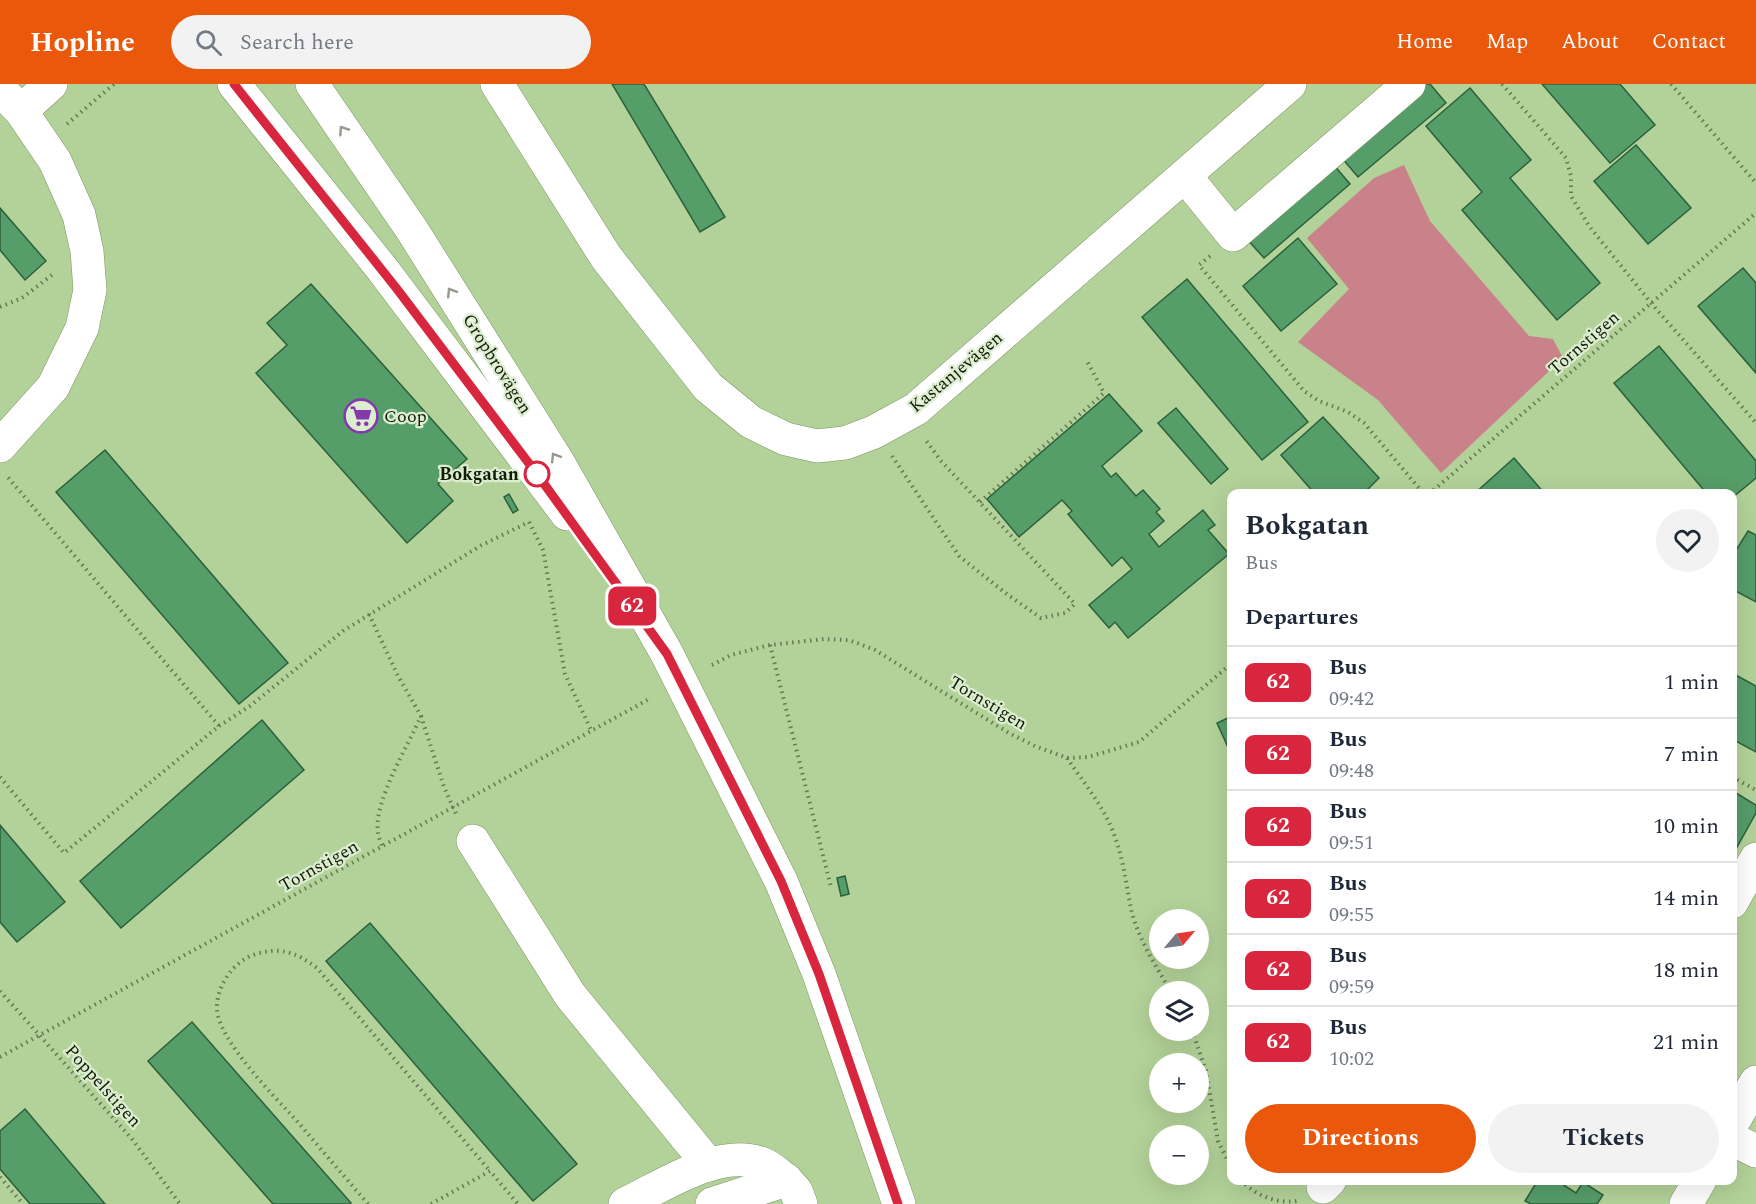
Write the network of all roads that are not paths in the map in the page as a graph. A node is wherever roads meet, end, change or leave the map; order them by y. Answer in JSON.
{"nodes":[{"id":1,"x":51,"y":84,"type":"edge"},
{"id":2,"x":234,"y":84,"type":"edge"},
{"id":3,"x":312,"y":84,"type":"edge"},
{"id":4,"x":497,"y":84,"type":"edge"},
{"id":5,"x":1290,"y":84,"type":"edge"},
{"id":6,"x":1409,"y":84,"type":"edge"},
{"id":7,"x":10,"y":100,"type":"edge"},
{"id":8,"x":1185,"y":176,"type":"junction"},
{"id":9,"x":0,"y":446,"type":"edge"},
{"id":10,"x":667,"y":654,"type":"junction"},
{"id":11,"x":473,"y":841,"type":"road end"},
{"id":12,"x":1756,"y":859,"type":"edge"},
{"id":13,"x":1737,"y":893,"type":"edge"},
{"id":14,"x":1756,"y":1082,"type":"edge"},
{"id":15,"x":1737,"y":1115,"type":"edge"},
{"id":16,"x":1737,"y":1142,"type":"edge"},
{"id":17,"x":1756,"y":1151,"type":"edge"},
{"id":18,"x":709,"y":1165,"type":"junction"},
{"id":19,"x":1697,"y":1185,"type":"edge"},
{"id":20,"x":794,"y":1192,"type":"edge"},
{"id":21,"x":898,"y":1201,"type":"edge"},
{"id":22,"x":625,"y":1204,"type":"edge"},
{"id":23,"x":712,"y":1204,"type":"edge"},
{"id":24,"x":1686,"y":1204,"type":"edge"}],
"edges":[{"from":1,"to":7,"type":"street"},
{"from":2,"to":10,"type":"street","name":"Gropbrovägen"},
{"from":10,"to":3,"type":"street","name":"Gropbrovägen","one_way":true},
{"from":4,"to":8,"type":"street","name":"Kastanjevägen"},
{"from":5,"to":8,"type":"street","name":"Kastanjevägen"},
{"from":6,"to":8,"type":"street"},
{"from":7,"to":9,"type":"street"},
{"from":10,"to":21,"type":"street","name":"Gropbrovägen"},
{"from":11,"to":18,"type":"street"},
{"from":12,"to":13,"type":"street"},
{"from":14,"to":15,"type":"street"},
{"from":16,"to":17,"type":"street"},
{"from":18,"to":20,"type":"street"},
{"from":18,"to":22,"type":"street"},
{"from":19,"to":24,"type":"street"},
{"from":20,"to":23,"type":"street"}]}
